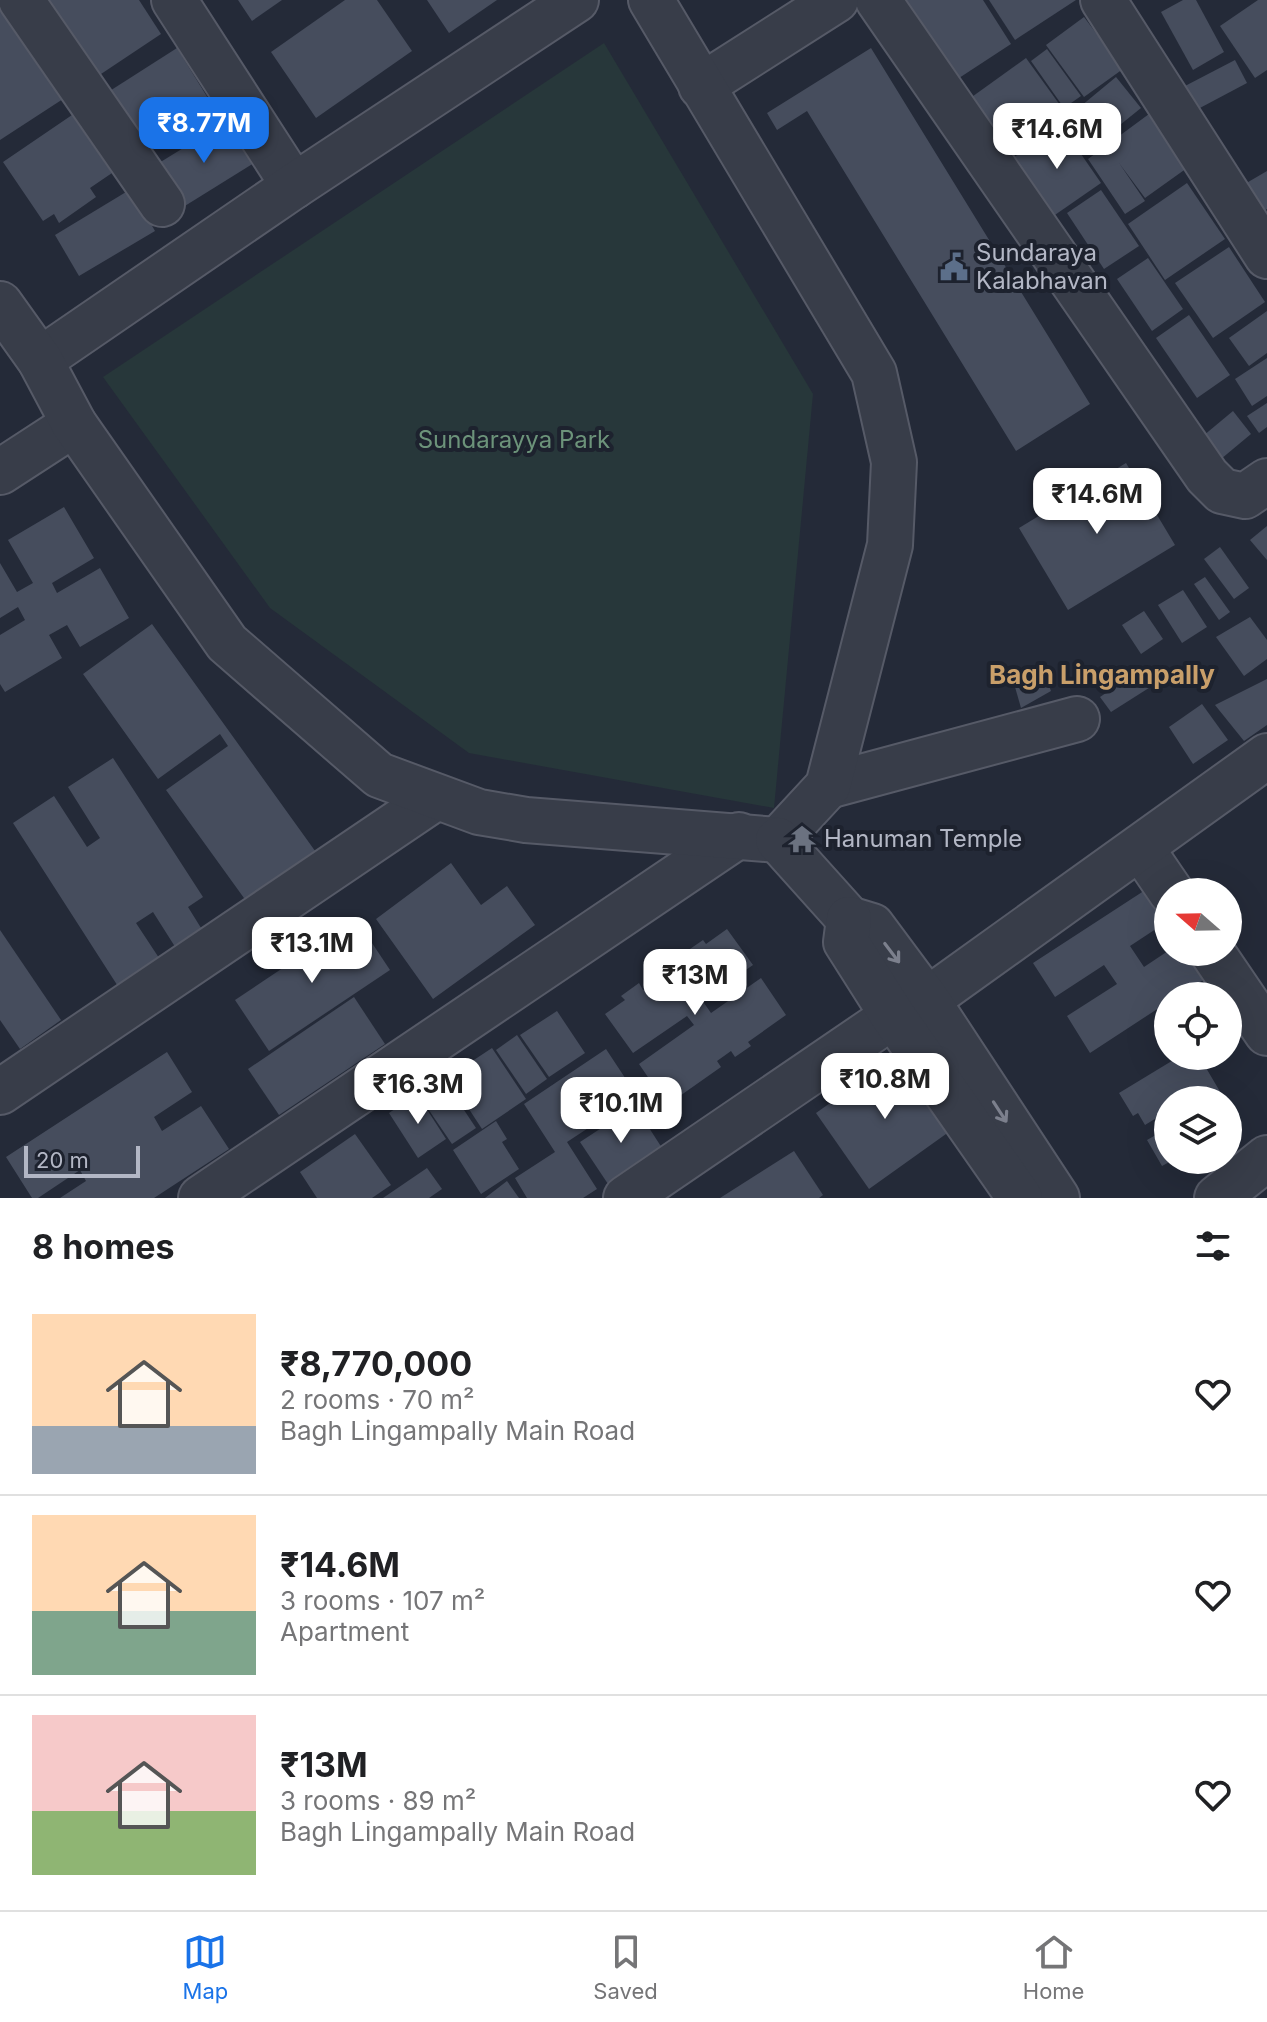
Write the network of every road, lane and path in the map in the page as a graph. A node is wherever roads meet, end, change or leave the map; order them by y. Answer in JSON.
{"nodes":[{"id":1,"x":21,"y":0,"type":"edge"},
{"id":2,"x":174,"y":0,"type":"edge"},
{"id":3,"x":576,"y":0,"type":"edge"},
{"id":4,"x":651,"y":0,"type":"edge"},
{"id":5,"x":836,"y":0,"type":"edge"},
{"id":6,"x":878,"y":0,"type":"edge"},
{"id":7,"x":1103,"y":0,"type":"edge"},
{"id":8,"x":701,"y":86,"type":"junction"},
{"id":9,"x":294,"y":186,"type":"junction"},
{"id":10,"x":162,"y":204,"type":"dead end"},
{"id":11,"x":1267,"y":256,"type":"edge"},
{"id":12,"x":0,"y":304,"type":"edge"},
{"id":13,"x":40,"y":360,"type":"junction"},
{"id":14,"x":74,"y":424,"type":"junction"},
{"id":15,"x":0,"y":472,"type":"edge"},
{"id":16,"x":1267,"y":481,"type":"edge"},
{"id":17,"x":1077,"y":719,"type":"dead end"},
{"id":18,"x":1267,"y":756,"type":"edge"},
{"id":19,"x":828,"y":786,"type":"junction"},
{"id":20,"x":435,"y":798,"type":"junction"},
{"id":21,"x":759,"y":838,"type":"junction"},
{"id":22,"x":1141,"y":848,"type":"junction"},
{"id":23,"x":1161,"y":878,"type":"edge"},
{"id":24,"x":1222,"y":966,"type":"edge"},
{"id":25,"x":910,"y":1008,"type":"junction"},
{"id":26,"x":1267,"y":1033,"type":"edge"},
{"id":27,"x":0,"y":1092,"type":"edge"},
{"id":28,"x":1267,"y":1158,"type":"edge"},
{"id":29,"x":201,"y":1198,"type":"edge"},
{"id":30,"x":626,"y":1198,"type":"edge"},
{"id":31,"x":1020,"y":1198,"type":"edge"},
{"id":32,"x":1057,"y":1198,"type":"edge"},
{"id":33,"x":1217,"y":1198,"type":"edge"}],
"edges":[{"from":1,"to":10,"type":"street"},
{"from":2,"to":9,"type":"street"},
{"from":3,"to":9,"type":"street"},
{"from":4,"to":8,"type":"street"},
{"from":5,"to":8,"type":"street"},
{"from":6,"to":16,"type":"street"},
{"from":7,"to":11,"type":"street"},
{"from":8,"to":19,"type":"street"},
{"from":9,"to":13,"type":"street"},
{"from":12,"to":13,"type":"street"},
{"from":13,"to":14,"type":"street"},
{"from":14,"to":15,"type":"street"},
{"from":14,"to":20,"type":"street"},
{"from":17,"to":19,"type":"street"},
{"from":18,"to":22,"type":"street"},
{"from":19,"to":21,"type":"street"},
{"from":20,"to":21,"type":"street"},
{"from":20,"to":27,"type":"street"},
{"from":21,"to":25,"type":"street"},
{"from":21,"to":29,"type":"street"},
{"from":22,"to":23,"type":"street"},
{"from":22,"to":25,"type":"street"},
{"from":24,"to":26,"type":"street"},
{"from":25,"to":30,"type":"street"},
{"from":25,"to":31,"type":"street"},
{"from":25,"to":32,"type":"street","one_way":true},
{"from":28,"to":33,"type":"street"}]}
